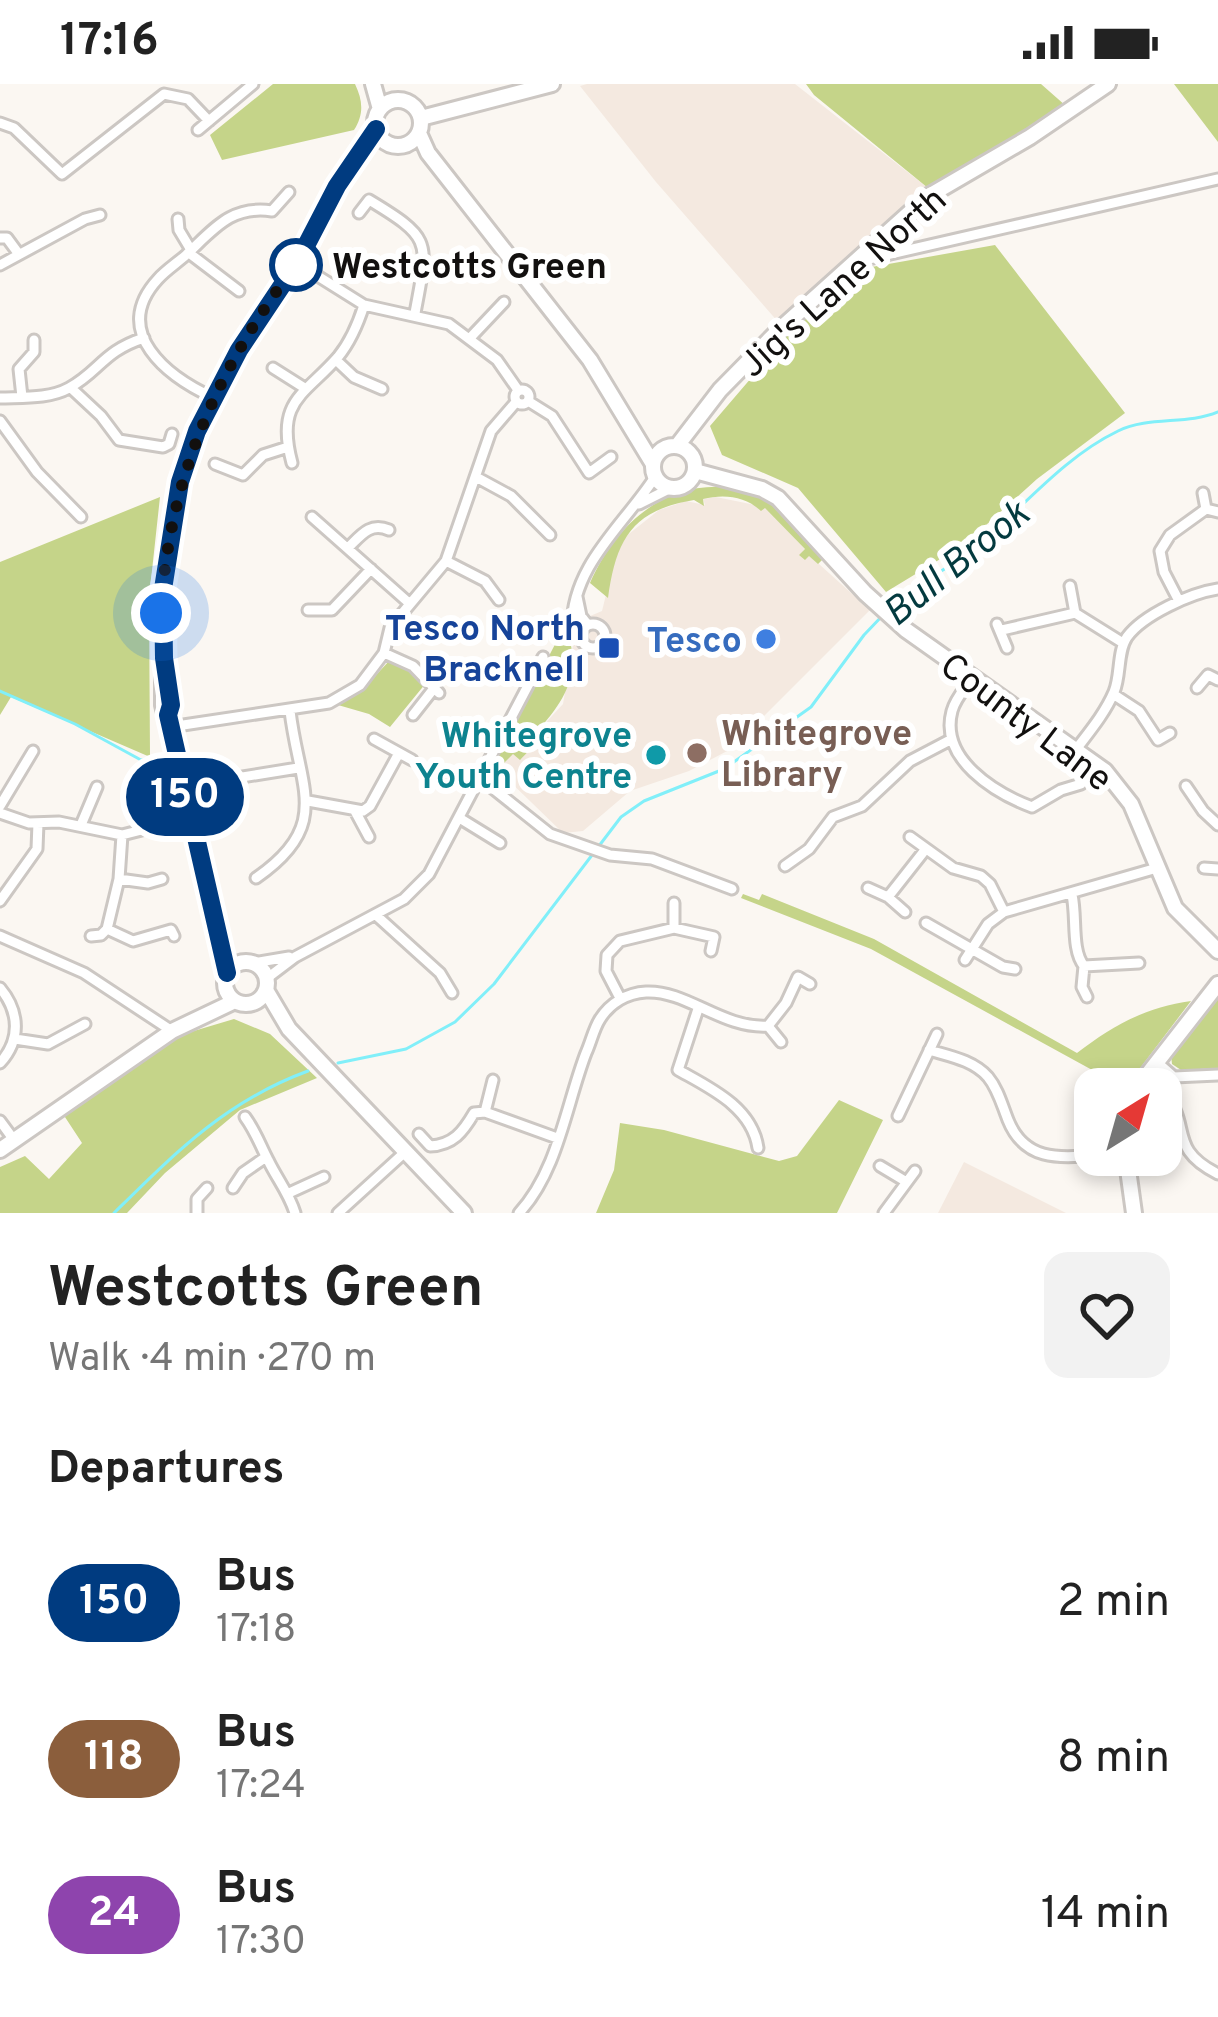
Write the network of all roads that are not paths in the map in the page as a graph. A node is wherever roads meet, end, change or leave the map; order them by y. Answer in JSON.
{"nodes":[{"id":1,"x":254,"y":84,"type":"edge"},
{"id":2,"x":377,"y":84,"type":"edge"},
{"id":3,"x":550,"y":84,"type":"edge"},
{"id":4,"x":1108,"y":84,"type":"edge"},
{"id":5,"x":163,"y":89,"type":"edge"},
{"id":6,"x":401,"y":100,"type":"junction"},
{"id":7,"x":380,"y":109,"type":"junction"},
{"id":8,"x":209,"y":121,"type":"junction"},
{"id":9,"x":0,"y":124,"type":"edge"},
{"id":10,"x":420,"y":126,"type":"junction"},
{"id":11,"x":376,"y":129,"type":"junction"},
{"id":12,"x":198,"y":130,"type":"dead end"},
{"id":13,"x":396,"y":144,"type":"junction"},
{"id":14,"x":356,"y":162,"type":"junction"},
{"id":15,"x":1218,"y":179,"type":"edge"},
{"id":16,"x":453,"y":184,"type":"junction"},
{"id":17,"x":289,"y":192,"type":"dead end"},
{"id":18,"x":359,"y":213,"type":"dead end"},
{"id":19,"x":100,"y":215,"type":"dead end"},
{"id":20,"x":178,"y":220,"type":"dead end"},
{"id":21,"x":0,"y":238,"type":"edge"},
{"id":22,"x":190,"y":251,"type":"junction"},
{"id":23,"x":18,"y":254,"type":"junction"},
{"id":24,"x":860,"y":261,"type":"junction"},
{"id":25,"x":297,"y":263,"type":"junction"},
{"id":26,"x":0,"y":265,"type":"edge"},
{"id":27,"x":239,"y":291,"type":"dead end"},
{"id":28,"x":504,"y":302,"type":"dead end"},
{"id":29,"x":364,"y":305,"type":"junction"},
{"id":30,"x":415,"y":314,"type":"junction"},
{"id":31,"x":144,"y":338,"type":"junction"},
{"id":32,"x":470,"y":338,"type":"junction"},
{"id":33,"x":34,"y":340,"type":"dead end"},
{"id":34,"x":336,"y":360,"type":"junction"},
{"id":35,"x":273,"y":368,"type":"dead end"},
{"id":36,"x":303,"y":387,"type":"junction"},
{"id":37,"x":71,"y":388,"type":"junction"},
{"id":38,"x":382,"y":389,"type":"dead end"},
{"id":39,"x":22,"y":397,"type":"junction"},
{"id":40,"x":0,"y":398,"type":"edge"},
{"id":41,"x":214,"y":398,"type":"junction"},
{"id":42,"x":521,"y":398,"type":"junction"},
{"id":43,"x":707,"y":411,"type":"junction"},
{"id":44,"x":0,"y":421,"type":"edge"},
{"id":45,"x":634,"y":433,"type":"junction"},
{"id":46,"x":172,"y":434,"type":"dead end"},
{"id":47,"x":288,"y":447,"type":"junction"},
{"id":48,"x":671,"y":447,"type":"junction"},
{"id":49,"x":611,"y":457,"type":"dead end"},
{"id":50,"x":215,"y":464,"type":"dead end"},
{"id":51,"x":292,"y":464,"type":"dead end"},
{"id":52,"x":654,"y":470,"type":"junction"},
{"id":53,"x":692,"y":471,"type":"junction"},
{"id":54,"x":476,"y":477,"type":"junction"},
{"id":55,"x":671,"y":488,"type":"junction"},
{"id":56,"x":1203,"y":493,"type":"dead end"},
{"id":57,"x":1212,"y":510,"type":"edge"},
{"id":58,"x":630,"y":511,"type":"junction"},
{"id":59,"x":81,"y":517,"type":"dead end"},
{"id":60,"x":312,"y":517,"type":"dead end"},
{"id":61,"x":389,"y":530,"type":"dead end"},
{"id":62,"x":550,"y":535,"type":"dead end"},
{"id":63,"x":348,"y":548,"type":"junction"},
{"id":64,"x":446,"y":561,"type":"junction"},
{"id":65,"x":371,"y":568,"type":"junction"},
{"id":66,"x":1070,"y":586,"type":"dead end"},
{"id":67,"x":1218,"y":590,"type":"edge"},
{"id":68,"x":577,"y":597,"type":"junction"},
{"id":69,"x":499,"y":601,"type":"dead end"},
{"id":70,"x":1179,"y":601,"type":"junction"},
{"id":71,"x":409,"y":604,"type":"junction"},
{"id":72,"x":308,"y":610,"type":"dead end"},
{"id":73,"x":1075,"y":613,"type":"junction"},
{"id":74,"x":588,"y":625,"type":"junction"},
{"id":75,"x":581,"y":635,"type":"junction"},
{"id":76,"x":1123,"y":643,"type":"junction"},
{"id":77,"x":1007,"y":648,"type":"dead end"},
{"id":78,"x":383,"y":653,"type":"junction"},
{"id":79,"x":543,"y":657,"type":"dead end"},
{"id":80,"x":972,"y":678,"type":"junction"},
{"id":81,"x":1218,"y":680,"type":"edge"},
{"id":82,"x":1196,"y":688,"type":"dead end"},
{"id":83,"x":1113,"y":694,"type":"junction"},
{"id":84,"x":290,"y":711,"type":"junction"},
{"id":85,"x":413,"y":715,"type":"dead end"},
{"id":86,"x":169,"y":721,"type":"junction"},
{"id":87,"x":1170,"y":733,"type":"dead end"},
{"id":88,"x":374,"y":739,"type":"dead end"},
{"id":89,"x":952,"y":739,"type":"junction"},
{"id":90,"x":1077,"y":748,"type":"junction"},
{"id":91,"x":33,"y":751,"type":"dead end"},
{"id":92,"x":399,"y":753,"type":"junction"},
{"id":93,"x":412,"y":760,"type":"dead end"},
{"id":94,"x":298,"y":768,"type":"junction"},
{"id":95,"x":481,"y":779,"type":"junction"},
{"id":96,"x":211,"y":782,"type":"dead end"},
{"id":97,"x":1081,"y":784,"type":"dead end"},
{"id":98,"x":1186,"y":786,"type":"dead end"},
{"id":99,"x":97,"y":787,"type":"dead end"},
{"id":100,"x":308,"y":801,"type":"junction"},
{"id":101,"x":1032,"y":807,"type":"junction"},
{"id":102,"x":0,"y":809,"type":"edge"},
{"id":103,"x":355,"y":811,"type":"junction"},
{"id":104,"x":190,"y":818,"type":"junction"},
{"id":105,"x":460,"y":819,"type":"junction"},
{"id":106,"x":38,"y":823,"type":"junction"},
{"id":107,"x":1030,"y":824,"type":"dead end"},
{"id":108,"x":81,"y":825,"type":"junction"},
{"id":109,"x":1218,"y":825,"type":"edge"},
{"id":110,"x":122,"y":835,"type":"junction"},
{"id":111,"x":369,"y":837,"type":"dead end"},
{"id":112,"x":910,"y":838,"type":"dead end"},
{"id":113,"x":500,"y":843,"type":"dead end"},
{"id":114,"x":925,"y":850,"type":"junction"},
{"id":115,"x":785,"y":866,"type":"dead end"},
{"id":116,"x":1218,"y":867,"type":"edge"},
{"id":117,"x":1157,"y":868,"type":"junction"},
{"id":118,"x":1204,"y":868,"type":"dead end"},
{"id":119,"x":256,"y":878,"type":"dead end"},
{"id":120,"x":119,"y":879,"type":"junction"},
{"id":121,"x":159,"y":884,"type":"dead end"},
{"id":122,"x":868,"y":888,"type":"dead end"},
{"id":123,"x":732,"y":890,"type":"dead end"},
{"id":124,"x":888,"y":896,"type":"junction"},
{"id":125,"x":1072,"y":896,"type":"junction"},
{"id":126,"x":0,"y":901,"type":"edge"},
{"id":127,"x":674,"y":903,"type":"dead end"},
{"id":128,"x":905,"y":912,"type":"dead end"},
{"id":129,"x":1004,"y":912,"type":"junction"},
{"id":130,"x":377,"y":916,"type":"junction"},
{"id":131,"x":156,"y":919,"type":"dead end"},
{"id":132,"x":926,"y":923,"type":"dead end"},
{"id":133,"x":217,"y":926,"type":"junction"},
{"id":134,"x":674,"y":928,"type":"junction"},
{"id":135,"x":107,"y":929,"type":"junction"},
{"id":136,"x":160,"y":932,"type":"junction"},
{"id":137,"x":0,"y":936,"type":"edge"},
{"id":138,"x":91,"y":936,"type":"dead end"},
{"id":139,"x":173,"y":936,"type":"dead end"},
{"id":140,"x":711,"y":951,"type":"dead end"},
{"id":141,"x":1218,"y":951,"type":"edge"},
{"id":142,"x":969,"y":955,"type":"junction"},
{"id":143,"x":295,"y":957,"type":"junction"},
{"id":144,"x":249,"y":962,"type":"junction"},
{"id":145,"x":1139,"y":963,"type":"dead end"},
{"id":146,"x":1084,"y":966,"type":"junction"},
{"id":147,"x":1015,"y":969,"type":"dead end"},
{"id":148,"x":226,"y":980,"type":"junction"},
{"id":149,"x":1218,"y":983,"type":"edge"},
{"id":150,"x":810,"y":984,"type":"dead end"},
{"id":151,"x":266,"y":985,"type":"junction"},
{"id":152,"x":0,"y":988,"type":"edge"},
{"id":153,"x":452,"y":992,"type":"dead end"},
{"id":154,"x":1088,"y":997,"type":"dead end"},
{"id":155,"x":620,"y":998,"type":"junction"},
{"id":156,"x":241,"y":1003,"type":"junction"},
{"id":157,"x":698,"y":1009,"type":"junction"},
{"id":158,"x":197,"y":1017,"type":"junction"},
{"id":159,"x":86,"y":1024,"type":"dead end"},
{"id":160,"x":768,"y":1026,"type":"junction"},
{"id":161,"x":289,"y":1029,"type":"junction"},
{"id":162,"x":172,"y":1030,"type":"junction"},
{"id":163,"x":937,"y":1034,"type":"dead end"},
{"id":164,"x":15,"y":1039,"type":"junction"},
{"id":165,"x":781,"y":1042,"type":"dead end"},
{"id":166,"x":928,"y":1049,"type":"junction"},
{"id":167,"x":1156,"y":1062,"type":"junction"},
{"id":168,"x":0,"y":1063,"type":"edge"},
{"id":169,"x":1152,"y":1068,"type":"edge"},
{"id":170,"x":1218,"y":1075,"type":"edge"},
{"id":171,"x":493,"y":1081,"type":"dead end"},
{"id":172,"x":485,"y":1112,"type":"junction"},
{"id":173,"x":898,"y":1116,"type":"dead end"},
{"id":174,"x":245,"y":1117,"type":"dead end"},
{"id":175,"x":0,"y":1121,"type":"edge"},
{"id":176,"x":419,"y":1134,"type":"dead end"},
{"id":177,"x":556,"y":1138,"type":"junction"},
{"id":178,"x":14,"y":1140,"type":"junction"},
{"id":179,"x":1182,"y":1145,"type":"edge"},
{"id":180,"x":758,"y":1148,"type":"dead end"},
{"id":181,"x":0,"y":1150,"type":"edge"},
{"id":182,"x":404,"y":1153,"type":"junction"},
{"id":183,"x":266,"y":1157,"type":"junction"},
{"id":184,"x":1074,"y":1157,"type":"edge"},
{"id":185,"x":880,"y":1166,"type":"dead end"},
{"id":186,"x":915,"y":1171,"type":"dead end"},
{"id":187,"x":1218,"y":1174,"type":"edge"},
{"id":188,"x":1129,"y":1176,"type":"edge"},
{"id":189,"x":324,"y":1177,"type":"dead end"},
{"id":190,"x":905,"y":1181,"type":"junction"},
{"id":191,"x":207,"y":1188,"type":"dead end"},
{"id":192,"x":232,"y":1188,"type":"dead end"},
{"id":193,"x":289,"y":1193,"type":"junction"},
{"id":194,"x":197,"y":1213,"type":"edge"},
{"id":195,"x":295,"y":1213,"type":"edge"},
{"id":196,"x":338,"y":1213,"type":"edge"},
{"id":197,"x":464,"y":1213,"type":"edge"},
{"id":198,"x":519,"y":1213,"type":"edge"},
{"id":199,"x":884,"y":1213,"type":"edge"},
{"id":200,"x":1135,"y":1213,"type":"edge"}],
"edges":[{"from":1,"to":8,"type":"street"},
{"from":2,"to":6,"type":"street"},
{"from":2,"to":7,"type":"street"},
{"from":3,"to":10,"type":"street"},
{"from":4,"to":24,"type":"street","name":"Jig's Lane North"},
{"from":5,"to":8,"type":"street"},
{"from":5,"to":9,"type":"street"},
{"from":6,"to":7,"type":"street"},
{"from":6,"to":10,"type":"street"},
{"from":7,"to":11,"type":"street"},
{"from":8,"to":12,"type":"street"},
{"from":10,"to":13,"type":"street"},
{"from":10,"to":16,"type":"street"},
{"from":11,"to":13,"type":"street"},
{"from":11,"to":14,"type":"street"},
{"from":13,"to":14,"type":"street"},
{"from":13,"to":16,"type":"street"},
{"from":14,"to":25,"type":"street"},
{"from":15,"to":24,"type":"street"},
{"from":16,"to":45,"type":"street"},
{"from":17,"to":22,"type":"street"},
{"from":18,"to":30,"type":"street"},
{"from":19,"to":23,"type":"street"},
{"from":20,"to":22,"type":"street"},
{"from":21,"to":23,"type":"street"},
{"from":22,"to":27,"type":"street"},
{"from":22,"to":31,"type":"street"},
{"from":23,"to":26,"type":"street"},
{"from":24,"to":43,"type":"street","name":"Jig's Lane North"},
{"from":25,"to":29,"type":"street"},
{"from":25,"to":41,"type":"street"},
{"from":28,"to":32,"type":"street"},
{"from":29,"to":30,"type":"street"},
{"from":29,"to":34,"type":"street"},
{"from":30,"to":32,"type":"street"},
{"from":31,"to":37,"type":"street"},
{"from":31,"to":41,"type":"street"},
{"from":32,"to":42,"type":"street"},
{"from":33,"to":39,"type":"street"},
{"from":34,"to":36,"type":"street"},
{"from":34,"to":38,"type":"street"},
{"from":35,"to":36,"type":"street"},
{"from":36,"to":47,"type":"street"},
{"from":37,"to":39,"type":"street"},
{"from":37,"to":46,"type":"street"},
{"from":39,"to":40,"type":"street"},
{"from":41,"to":86,"type":"street"},
{"from":42,"to":49,"type":"street"},
{"from":42,"to":54,"type":"street"},
{"from":43,"to":48,"type":"street","name":"Jig's Lane North"},
{"from":43,"to":53,"type":"street","name":"Jig's Lane North"},
{"from":44,"to":59,"type":"street"},
{"from":45,"to":48,"type":"street"},
{"from":45,"to":52,"type":"street"},
{"from":47,"to":50,"type":"street"},
{"from":47,"to":51,"type":"street"},
{"from":48,"to":52,"type":"street","name":"Jig's Lane North"},
{"from":48,"to":53,"type":"street"},
{"from":52,"to":55,"type":"street"},
{"from":52,"to":58,"type":"street"},
{"from":53,"to":55,"type":"street"},
{"from":53,"to":80,"type":"street","name":"County Lane"},
{"from":54,"to":62,"type":"street"},
{"from":54,"to":64,"type":"street"},
{"from":55,"to":58,"type":"street"},
{"from":56,"to":57,"type":"street"},
{"from":57,"to":70,"type":"street"},
{"from":58,"to":68,"type":"street"},
{"from":60,"to":63,"type":"street"},
{"from":61,"to":63,"type":"street"},
{"from":63,"to":65,"type":"street"},
{"from":64,"to":69,"type":"street"},
{"from":64,"to":71,"type":"street"},
{"from":65,"to":71,"type":"street"},
{"from":65,"to":72,"type":"street"},
{"from":66,"to":73,"type":"street"},
{"from":67,"to":70,"type":"street"},
{"from":68,"to":74,"type":"street"},
{"from":68,"to":75,"type":"street"},
{"from":70,"to":76,"type":"street"},
{"from":71,"to":78,"type":"street"},
{"from":73,"to":76,"type":"street"},
{"from":73,"to":77,"type":"street"},
{"from":74,"to":75,"type":"street"},
{"from":74,"to":75,"type":"street"},
{"from":76,"to":83,"type":"street"},
{"from":78,"to":84,"type":"street"},
{"from":78,"to":85,"type":"street"},
{"from":79,"to":95,"type":"street"},
{"from":80,"to":89,"type":"street"},
{"from":80,"to":90,"type":"street","name":"County Lane"},
{"from":81,"to":82,"type":"street"},
{"from":83,"to":87,"type":"street"},
{"from":83,"to":90,"type":"street"},
{"from":84,"to":86,"type":"street"},
{"from":84,"to":94,"type":"street"},
{"from":86,"to":104,"type":"street"},
{"from":88,"to":92,"type":"street"},
{"from":89,"to":101,"type":"street"},
{"from":89,"to":115,"type":"street"},
{"from":90,"to":117,"type":"street","name":"County Lane"},
{"from":91,"to":102,"type":"street"},
{"from":92,"to":93,"type":"street"},
{"from":92,"to":103,"type":"street"},
{"from":94,"to":96,"type":"street"},
{"from":94,"to":100,"type":"street"},
{"from":95,"to":105,"type":"street"},
{"from":95,"to":123,"type":"street"},
{"from":97,"to":101,"type":"street"},
{"from":98,"to":109,"type":"street"},
{"from":99,"to":108,"type":"street"},
{"from":100,"to":103,"type":"street"},
{"from":100,"to":119,"type":"street"},
{"from":101,"to":107,"type":"street"},
{"from":102,"to":106,"type":"street"},
{"from":103,"to":111,"type":"street"},
{"from":104,"to":110,"type":"street"},
{"from":104,"to":133,"type":"street"},
{"from":105,"to":113,"type":"street"},
{"from":105,"to":130,"type":"street"},
{"from":106,"to":108,"type":"street"},
{"from":106,"to":126,"type":"street"},
{"from":108,"to":110,"type":"street"},
{"from":110,"to":120,"type":"street"},
{"from":112,"to":114,"type":"street"},
{"from":114,"to":124,"type":"street"},
{"from":114,"to":129,"type":"street"},
{"from":116,"to":118,"type":"street"},
{"from":117,"to":125,"type":"street"},
{"from":117,"to":141,"type":"street","name":"County Lane"},
{"from":120,"to":121,"type":"street"},
{"from":120,"to":135,"type":"street"},
{"from":122,"to":124,"type":"street"},
{"from":124,"to":128,"type":"street"},
{"from":125,"to":129,"type":"street"},
{"from":125,"to":146,"type":"street"},
{"from":127,"to":134,"type":"street"},
{"from":129,"to":142,"type":"street"},
{"from":130,"to":143,"type":"street"},
{"from":130,"to":153,"type":"street"},
{"from":131,"to":136,"type":"street"},
{"from":132,"to":142,"type":"street"},
{"from":133,"to":144,"type":"street"},
{"from":133,"to":148,"type":"street"},
{"from":134,"to":140,"type":"street"},
{"from":134,"to":155,"type":"street"},
{"from":135,"to":136,"type":"street"},
{"from":135,"to":138,"type":"street"},
{"from":136,"to":139,"type":"street"},
{"from":137,"to":162,"type":"street"},
{"from":142,"to":147,"type":"street"},
{"from":143,"to":144,"type":"street"},
{"from":143,"to":151,"type":"street"},
{"from":144,"to":148,"type":"street"},
{"from":144,"to":151,"type":"street"},
{"from":145,"to":146,"type":"street"},
{"from":146,"to":154,"type":"street"},
{"from":148,"to":156,"type":"street"},
{"from":148,"to":158,"type":"street"},
{"from":149,"to":167,"type":"street"},
{"from":150,"to":160,"type":"street"},
{"from":151,"to":156,"type":"street"},
{"from":151,"to":161,"type":"street"},
{"from":152,"to":164,"type":"street"},
{"from":155,"to":157,"type":"street"},
{"from":155,"to":177,"type":"street"},
{"from":156,"to":158,"type":"street"},
{"from":156,"to":161,"type":"street"},
{"from":157,"to":160,"type":"street"},
{"from":157,"to":180,"type":"street"},
{"from":158,"to":162,"type":"street"},
{"from":159,"to":164,"type":"street"},
{"from":160,"to":165,"type":"street"},
{"from":161,"to":182,"type":"street"},
{"from":162,"to":178,"type":"street"},
{"from":163,"to":166,"type":"street"},
{"from":164,"to":168,"type":"street"},
{"from":166,"to":173,"type":"street"},
{"from":166,"to":184,"type":"street"},
{"from":167,"to":169,"type":"street"},
{"from":167,"to":170,"type":"street"},
{"from":171,"to":172,"type":"street"},
{"from":172,"to":176,"type":"street"},
{"from":172,"to":177,"type":"street"},
{"from":174,"to":183,"type":"street"},
{"from":175,"to":178,"type":"street"},
{"from":177,"to":198,"type":"street"},
{"from":178,"to":181,"type":"street"},
{"from":179,"to":187,"type":"street"},
{"from":182,"to":196,"type":"street"},
{"from":182,"to":197,"type":"street"},
{"from":183,"to":192,"type":"street"},
{"from":183,"to":193,"type":"street"},
{"from":185,"to":190,"type":"street"},
{"from":186,"to":190,"type":"street"},
{"from":188,"to":200,"type":"street"},
{"from":189,"to":193,"type":"street"},
{"from":190,"to":199,"type":"street"},
{"from":191,"to":194,"type":"street"},
{"from":193,"to":195,"type":"street"}]}
